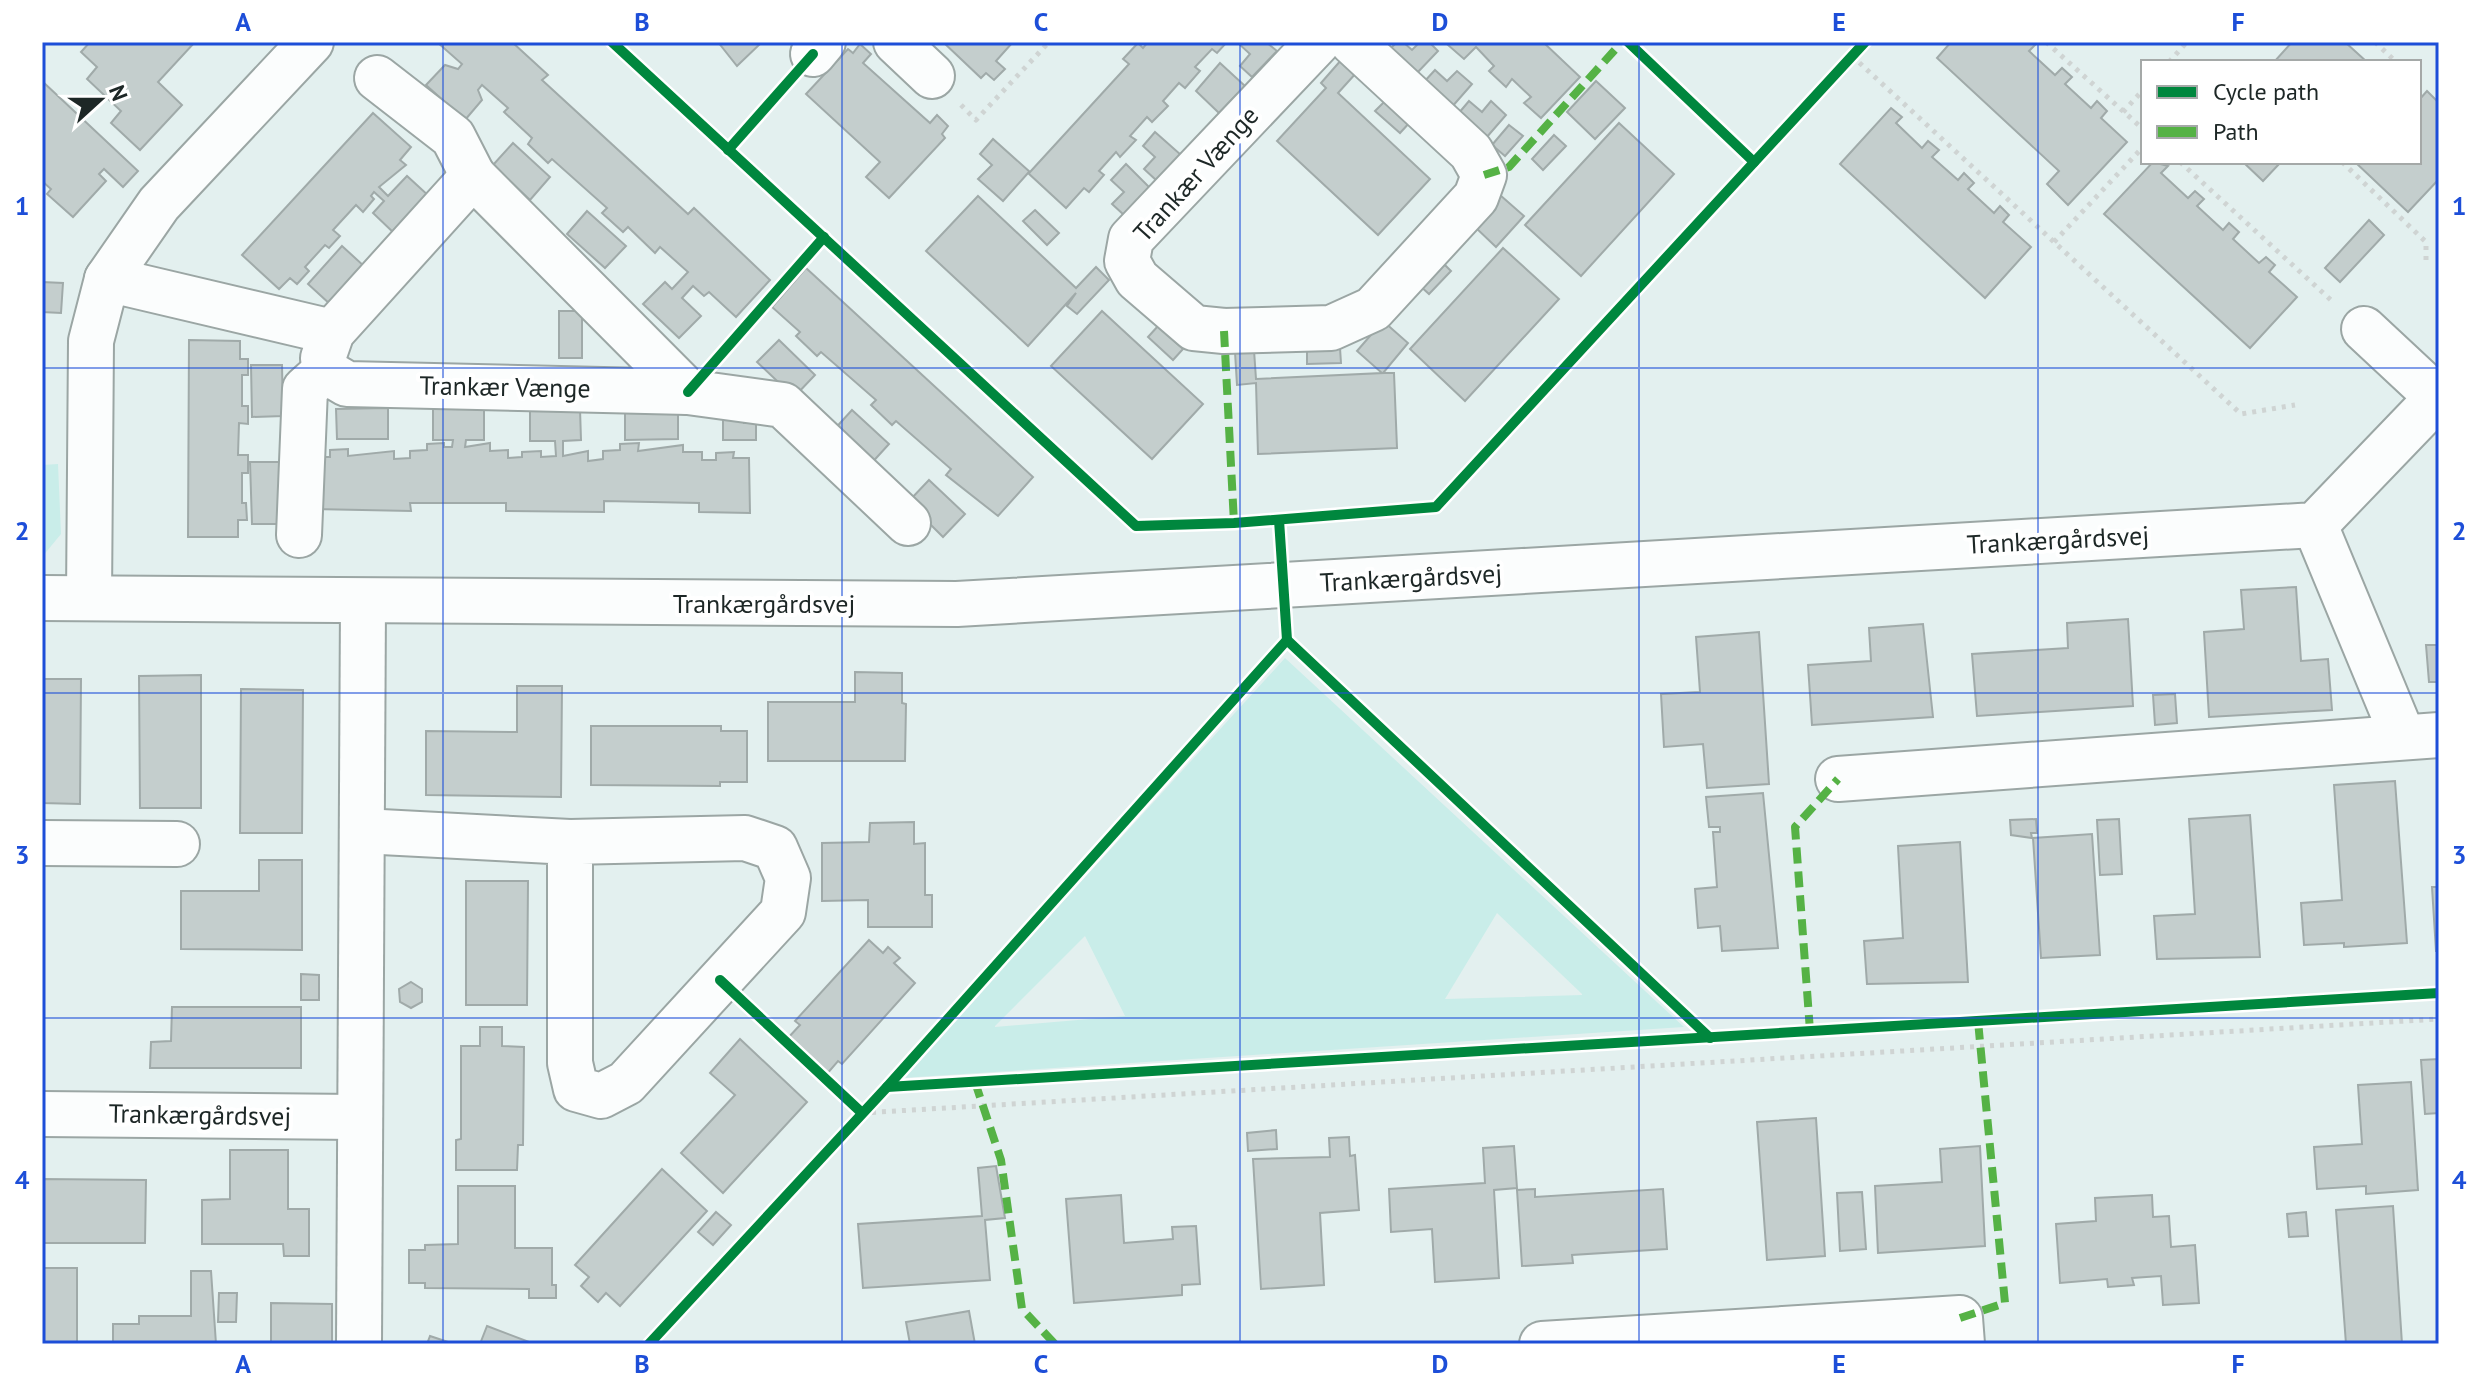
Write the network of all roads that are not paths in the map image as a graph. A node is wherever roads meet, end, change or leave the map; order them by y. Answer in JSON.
{"nodes":[{"id":1,"x":896,"y":42,"type":"edge"},
{"id":2,"x":1318,"y":42,"type":"edge"},
{"id":3,"x":1352,"y":42,"type":"edge"},
{"id":4,"x":288,"y":50,"type":"edge"},
{"id":5,"x":932,"y":76,"type":"road end"},
{"id":6,"x":377,"y":78,"type":"dead end"},
{"id":7,"x":473,"y":176,"type":"junction"},
{"id":8,"x":107,"y":279,"type":"junction"},
{"id":9,"x":2364,"y":329,"type":"road end"},
{"id":10,"x":329,"y":351,"type":"junction"},
{"id":11,"x":688,"y":392,"type":"junction"},
{"id":12,"x":2438,"y":397,"type":"edge"},
{"id":13,"x":908,"y":523,"type":"dead end"},
{"id":14,"x":2315,"y":525,"type":"junction"},
{"id":15,"x":299,"y":535,"type":"dead end"},
{"id":16,"x":42,"y":598,"type":"edge"},
{"id":17,"x":89,"y":598,"type":"junction"},
{"id":18,"x":363,"y":603,"type":"junction"},
{"id":19,"x":2421,"y":736,"type":"edge"},
{"id":20,"x":1838,"y":779,"type":"dead end"},
{"id":21,"x":362,"y":831,"type":"junction"},
{"id":22,"x":570,"y":842,"type":"junction"},
{"id":23,"x":42,"y":843,"type":"edge"},
{"id":24,"x":177,"y":844,"type":"dead end"},
{"id":25,"x":42,"y":1114,"type":"edge"},
{"id":26,"x":357,"y":1117,"type":"junction"},
{"id":27,"x":359,"y":1344,"type":"edge"},
{"id":28,"x":1542,"y":1344,"type":"edge"},
{"id":29,"x":1962,"y":1344,"type":"edge"}],
"edges":[{"from":1,"to":5,"type":"street"},
{"from":2,"to":3,"type":"street","name":"Trankær Vænge"},
{"from":4,"to":8,"type":"street"},
{"from":6,"to":7,"type":"street"},
{"from":7,"to":10,"type":"street"},
{"from":7,"to":11,"type":"street"},
{"from":8,"to":10,"type":"street","name":"Trankær Vænge"},
{"from":8,"to":17,"type":"street"},
{"from":9,"to":12,"type":"street"},
{"from":10,"to":11,"type":"street","name":"Trankær Vænge"},
{"from":10,"to":15,"type":"street"},
{"from":11,"to":13,"type":"street","name":"Trankær Vænge"},
{"from":12,"to":14,"type":"street"},
{"from":14,"to":18,"type":"street","name":"Trankærgårdsvej"},
{"from":14,"to":19,"type":"street"},
{"from":16,"to":17,"type":"street","name":"Trankærgårdsvej"},
{"from":17,"to":18,"type":"street","name":"Trankærgårdsvej"},
{"from":18,"to":21,"type":"street"},
{"from":19,"to":20,"type":"street"},
{"from":21,"to":22,"type":"street"},
{"from":21,"to":26,"type":"street"},
{"from":22,"to":22,"type":"street"},
{"from":23,"to":24,"type":"street"},
{"from":25,"to":26,"type":"street","name":"Trankærgårdsvej"},
{"from":26,"to":27,"type":"street"},
{"from":28,"to":29,"type":"street"}]}
